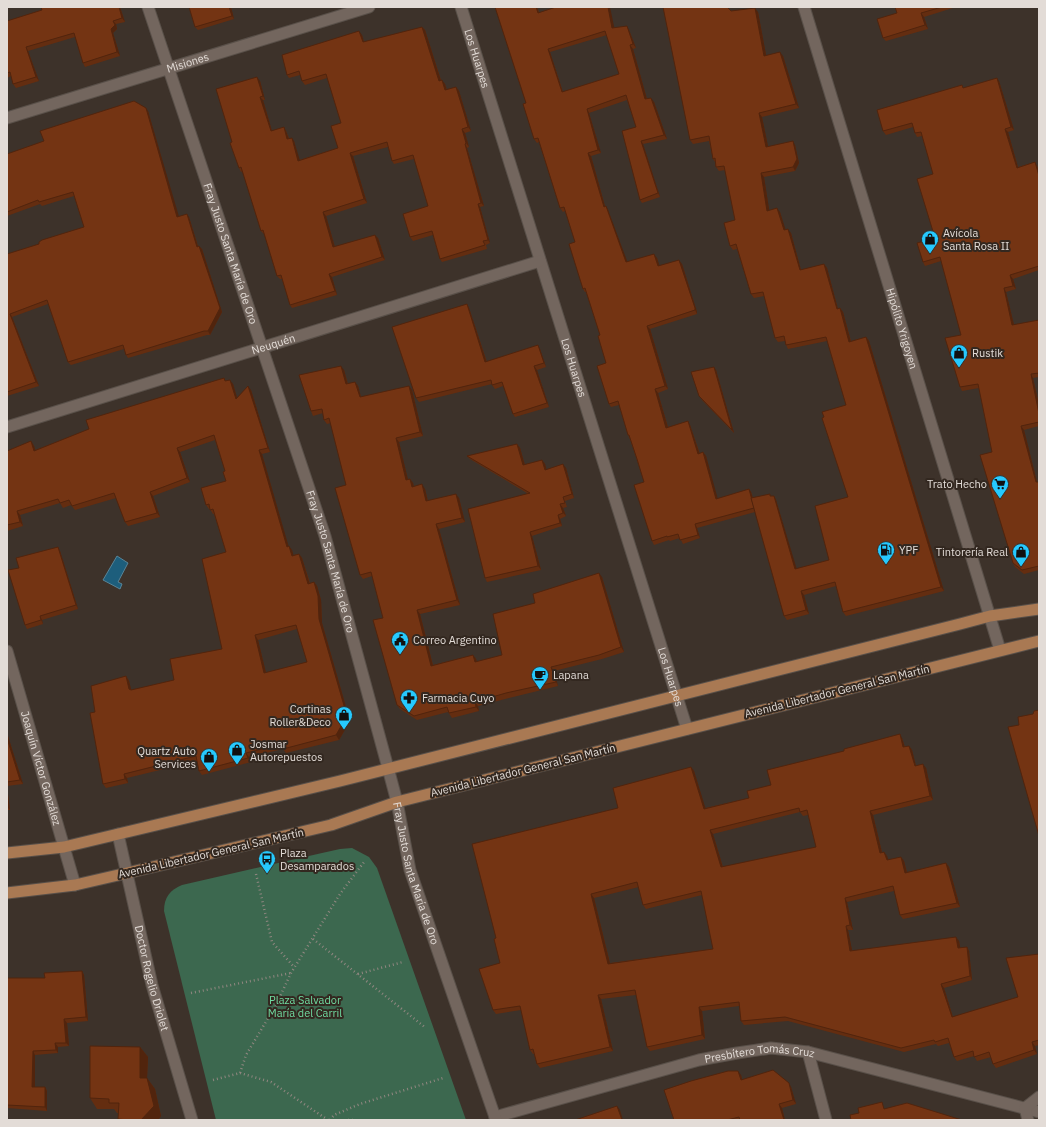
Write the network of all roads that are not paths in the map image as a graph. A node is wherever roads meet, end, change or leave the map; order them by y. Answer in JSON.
{"nodes":[{"id":1,"x":148,"y":7,"type":"edge"},
{"id":2,"x":369,"y":7,"type":"edge"},
{"id":3,"x":461,"y":7,"type":"edge"},
{"id":4,"x":804,"y":7,"type":"edge"},
{"id":5,"x":168,"y":69,"type":"junction"},
{"id":6,"x":7,"y":118,"type":"edge"},
{"id":7,"x":540,"y":261,"type":"junction"},
{"id":8,"x":261,"y":347,"type":"junction"},
{"id":9,"x":7,"y":427,"type":"edge"},
{"id":10,"x":1039,"y":609,"type":"edge"},
{"id":11,"x":990,"y":616,"type":"junction"},
{"id":12,"x":1039,"y":641,"type":"edge"},
{"id":13,"x":1000,"y":650,"type":"junction"},
{"id":14,"x":7,"y":651,"type":"edge"},
{"id":15,"x":677,"y":695,"type":"junction"},
{"id":16,"x":687,"y":729,"type":"junction"},
{"id":17,"x":388,"y":768,"type":"junction"},
{"id":18,"x":397,"y":802,"type":"junction"},
{"id":19,"x":118,"y":834,"type":"junction"},
{"id":20,"x":64,"y":847,"type":"junction"},
{"id":21,"x":7,"y":853,"type":"edge"},
{"id":22,"x":127,"y":873,"type":"junction"},
{"id":23,"x":76,"y":885,"type":"junction"},
{"id":24,"x":7,"y":893,"type":"edge"},
{"id":25,"x":808,"y":1052,"type":"junction"},
{"id":26,"x":1039,"y":1097,"type":"edge"},
{"id":27,"x":1025,"y":1108,"type":"junction"},
{"id":28,"x":1039,"y":1112,"type":"edge"},
{"id":29,"x":496,"y":1119,"type":"edge"},
{"id":30,"x":192,"y":1120,"type":"edge"},
{"id":31,"x":826,"y":1120,"type":"edge"},
{"id":32,"x":1028,"y":1120,"type":"edge"}],
"edges":[{"from":1,"to":5,"type":"street","name":"Fray Justo Santa María de Oro"},
{"from":2,"to":5,"type":"street","name":"Misiones"},
{"from":3,"to":7,"type":"street","name":"Los Huarpes"},
{"from":4,"to":11,"type":"street","name":"Hipólito Yrigoyen"},
{"from":5,"to":6,"type":"street","name":"Misiones"},
{"from":5,"to":8,"type":"street","name":"Fray Justo Santa María de Oro"},
{"from":7,"to":8,"type":"street","name":"Neuquén"},
{"from":7,"to":15,"type":"street","name":"Los Huarpes"},
{"from":8,"to":9,"type":"street","name":"Neuquén"},
{"from":8,"to":17,"type":"street","name":"Fray Justo Santa María de Oro"},
{"from":10,"to":11,"type":"main road"},
{"from":11,"to":13,"type":"street","name":"Hipólito Yrigoyen"},
{"from":11,"to":15,"type":"main road"},
{"from":12,"to":13,"type":"main road","name":"Avenida Libertador General San Martín"},
{"from":13,"to":16,"type":"main road","name":"Avenida Libertador General San Martín"},
{"from":14,"to":20,"type":"street","name":"Joaquín Víctor González"},
{"from":15,"to":16,"type":"street","name":"Los Huarpes"},
{"from":15,"to":17,"type":"main road"},
{"from":16,"to":18,"type":"main road","name":"Avenida Libertador General San Martín"},
{"from":17,"to":18,"type":"street","name":"Fray Justo Santa María de Oro"},
{"from":17,"to":19,"type":"main road"},
{"from":18,"to":22,"type":"main road","name":"Avenida Libertador General San Martín"},
{"from":18,"to":29,"type":"street","name":"Fray Justo Santa María de Oro"},
{"from":19,"to":20,"type":"main road"},
{"from":19,"to":22,"type":"street","name":"Doctor Rogelio Driolet"},
{"from":20,"to":21,"type":"main road"},
{"from":20,"to":23,"type":"street","name":"Joaquín Víctor González"},
{"from":22,"to":23,"type":"main road","name":"Avenida Libertador General San Martín"},
{"from":22,"to":30,"type":"street","name":"Doctor Rogelio Driolet"},
{"from":23,"to":24,"type":"main road","name":"Avenida Libertador General San Martín"},
{"from":25,"to":27,"type":"street","name":"Presbítero Tomás Cruz"},
{"from":25,"to":29,"type":"street","name":"Presbítero Tomás Cruz"},
{"from":25,"to":31,"type":"street"},
{"from":26,"to":27,"type":"street"},
{"from":27,"to":28,"type":"street","name":"Presbítero Tomás Cruz"},
{"from":27,"to":32,"type":"street"}]}
